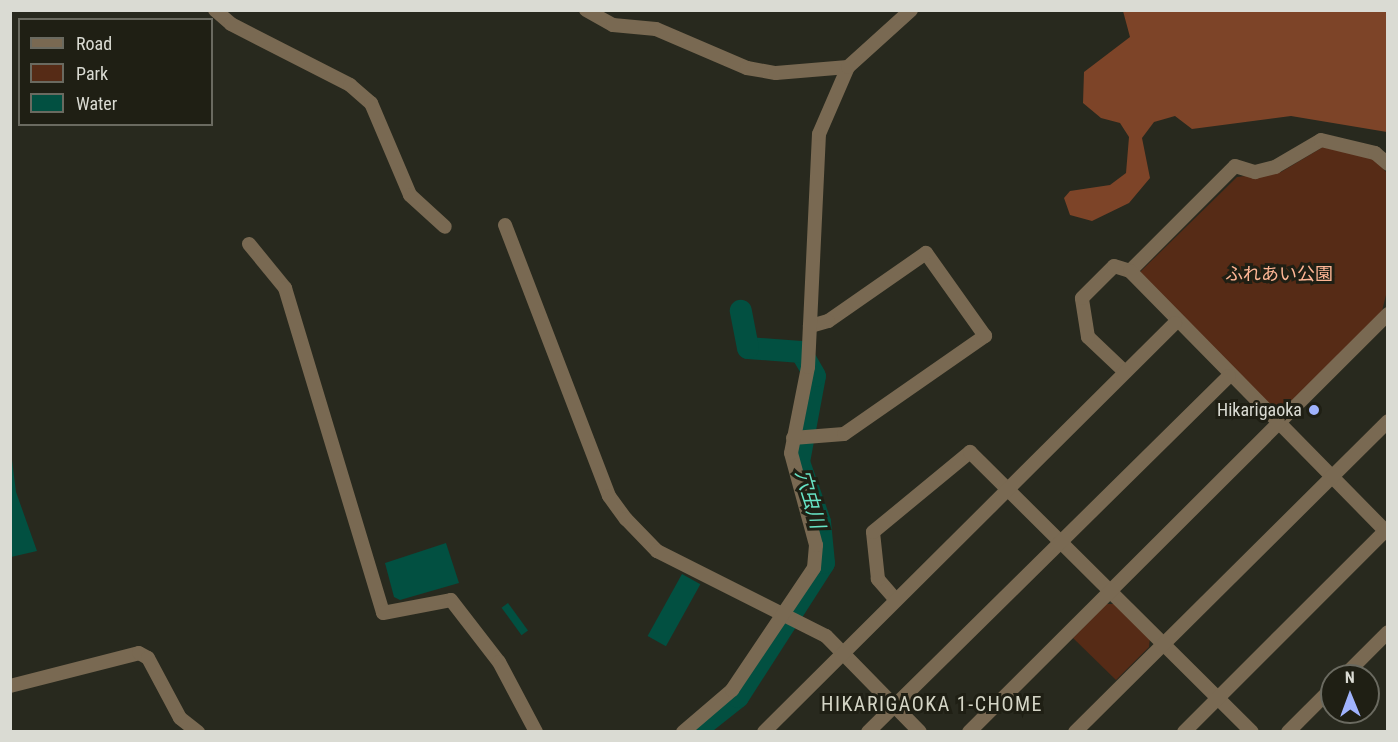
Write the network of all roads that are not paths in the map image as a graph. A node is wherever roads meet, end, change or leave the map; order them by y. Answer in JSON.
{"nodes":[{"id":1,"x":215,"y":10,"type":"edge"},
{"id":2,"x":586,"y":10,"type":"edge"},
{"id":3,"x":911,"y":10,"type":"edge"},
{"id":4,"x":848,"y":67,"type":"junction"},
{"id":5,"x":1388,"y":164,"type":"edge"},
{"id":6,"x":505,"y":225,"type":"dead end"},
{"id":7,"x":446,"y":227,"type":"dead end"},
{"id":8,"x":249,"y":244,"type":"dead end"},
{"id":9,"x":1130,"y":271,"type":"junction"},
{"id":10,"x":1388,"y":314,"type":"edge"},
{"id":11,"x":1175,"y":322,"type":"junction"},
{"id":12,"x":810,"y":326,"type":"junction"},
{"id":13,"x":1125,"y":372,"type":"junction"},
{"id":14,"x":1229,"y":376,"type":"junction"},
{"id":15,"x":1388,"y":421,"type":"edge"},
{"id":16,"x":1277,"y":424,"type":"junction"},
{"id":17,"x":793,"y":438,"type":"junction"},
{"id":18,"x":1332,"y":479,"type":"junction"},
{"id":19,"x":1007,"y":489,"type":"junction"},
{"id":20,"x":1386,"y":531,"type":"edge"},
{"id":21,"x":1061,"y":542,"type":"junction"},
{"id":22,"x":1109,"y":590,"type":"junction"},
{"id":23,"x":896,"y":600,"type":"junction"},
{"id":24,"x":783,"y":614,"type":"junction"},
{"id":25,"x":1388,"y":632,"type":"edge"},
{"id":26,"x":1162,"y":643,"type":"junction"},
{"id":27,"x":843,"y":653,"type":"junction"},
{"id":28,"x":1356,"y":664,"type":"edge"},
{"id":29,"x":10,"y":686,"type":"edge"},
{"id":30,"x":1218,"y":698,"type":"junction"},
{"id":31,"x":1320,"y":700,"type":"edge"},
{"id":32,"x":894,"y":706,"type":"junction"},
{"id":33,"x":198,"y":732,"type":"edge"},
{"id":34,"x":536,"y":732,"type":"edge"},
{"id":35,"x":683,"y":732,"type":"edge"},
{"id":36,"x":764,"y":732,"type":"edge"},
{"id":37,"x":868,"y":732,"type":"edge"},
{"id":38,"x":920,"y":732,"type":"edge"},
{"id":39,"x":969,"y":732,"type":"edge"},
{"id":40,"x":1075,"y":732,"type":"edge"},
{"id":41,"x":1184,"y":732,"type":"edge"},
{"id":42,"x":1252,"y":732,"type":"edge"},
{"id":43,"x":1288,"y":732,"type":"edge"}],
"edges":[{"from":1,"to":7,"type":"street"},
{"from":2,"to":4,"type":"street"},
{"from":3,"to":4,"type":"street"},
{"from":4,"to":12,"type":"street"},
{"from":5,"to":9,"type":"street"},
{"from":6,"to":24,"type":"street"},
{"from":8,"to":34,"type":"street"},
{"from":9,"to":11,"type":"street"},
{"from":9,"to":13,"type":"street"},
{"from":10,"to":16,"type":"street"},
{"from":11,"to":13,"type":"street"},
{"from":11,"to":14,"type":"street"},
{"from":12,"to":17,"type":"street"},
{"from":12,"to":17,"type":"street"},
{"from":13,"to":19,"type":"street"},
{"from":14,"to":16,"type":"street"},
{"from":14,"to":21,"type":"street"},
{"from":15,"to":18,"type":"street"},
{"from":16,"to":18,"type":"street"},
{"from":16,"to":22,"type":"street"},
{"from":17,"to":24,"type":"street"},
{"from":18,"to":20,"type":"street"},
{"from":18,"to":26,"type":"street"},
{"from":19,"to":21,"type":"street"},
{"from":19,"to":23,"type":"street"},
{"from":19,"to":23,"type":"street"},
{"from":20,"to":30,"type":"street"},
{"from":21,"to":22,"type":"street"},
{"from":21,"to":32,"type":"street"},
{"from":22,"to":26,"type":"street"},
{"from":22,"to":39,"type":"street"},
{"from":23,"to":27,"type":"street"},
{"from":24,"to":27,"type":"street"},
{"from":24,"to":35,"type":"street"},
{"from":25,"to":28,"type":"street"},
{"from":26,"to":30,"type":"street"},
{"from":26,"to":40,"type":"street"},
{"from":27,"to":32,"type":"street"},
{"from":27,"to":36,"type":"street"},
{"from":29,"to":33,"type":"street"},
{"from":30,"to":41,"type":"street"},
{"from":30,"to":42,"type":"street"},
{"from":31,"to":43,"type":"street"},
{"from":32,"to":37,"type":"street"},
{"from":32,"to":38,"type":"street"}]}
